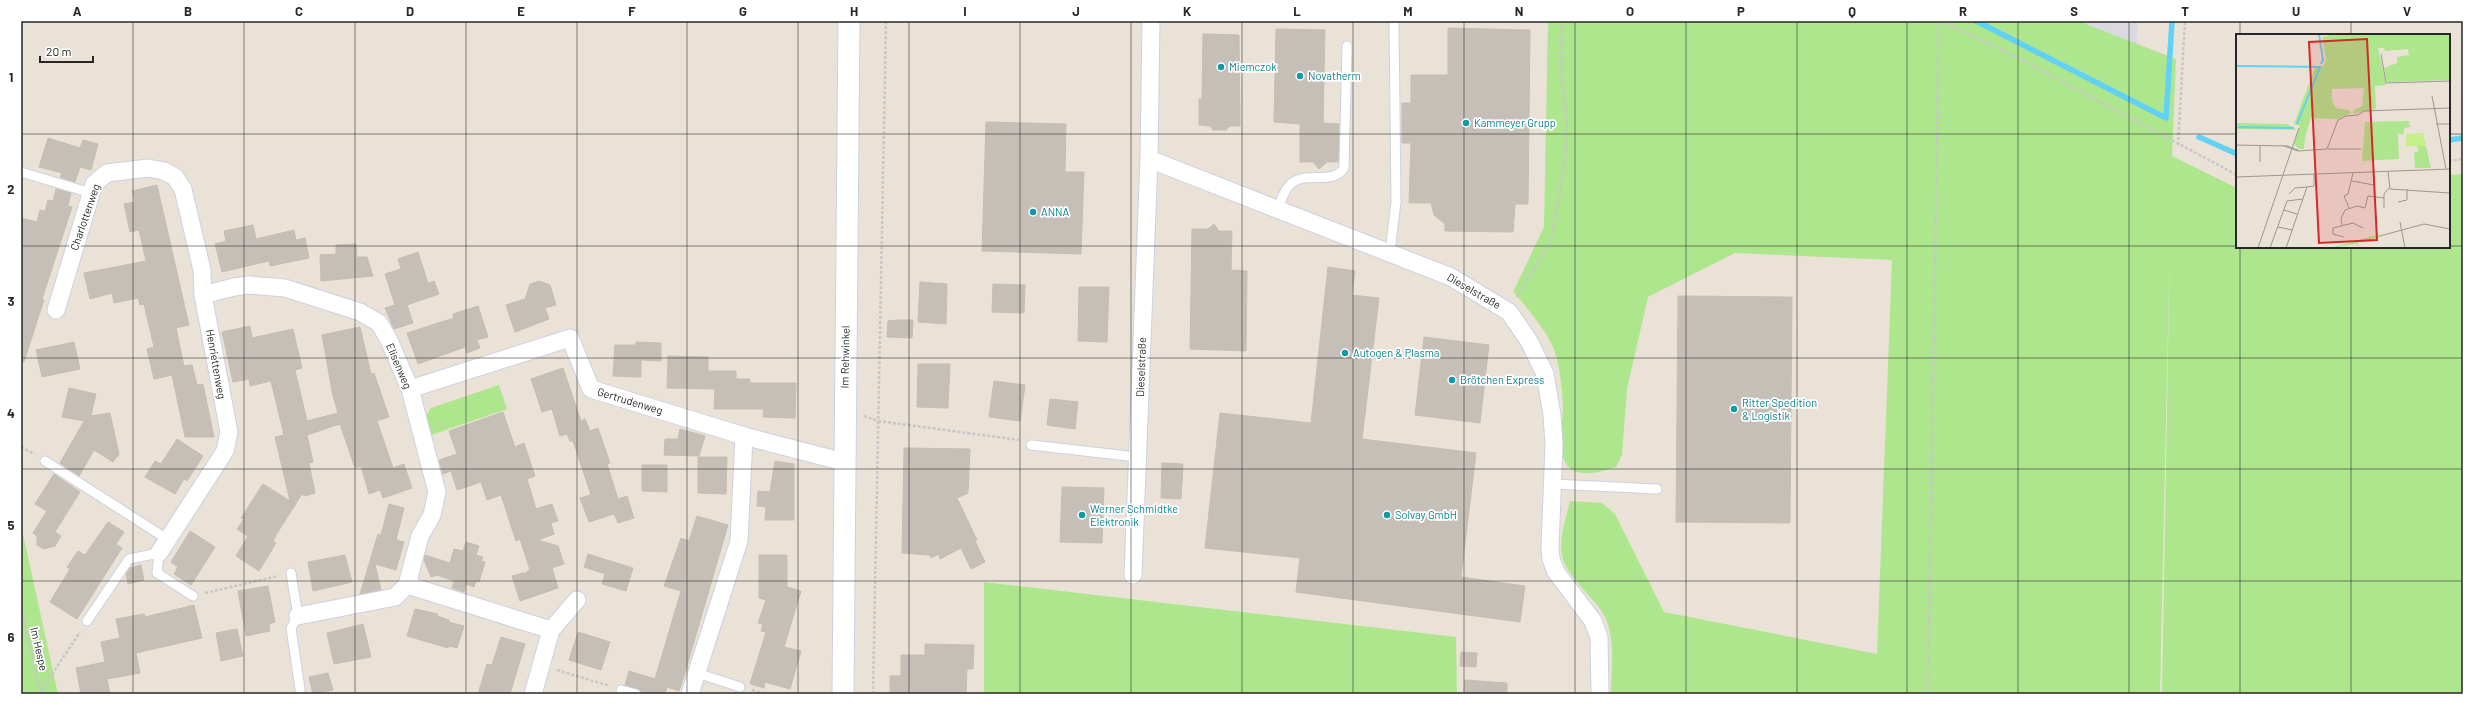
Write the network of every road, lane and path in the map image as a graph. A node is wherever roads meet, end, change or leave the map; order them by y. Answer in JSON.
{"nodes":[{"id":1,"x":849,"y":21,"type":"edge"},
{"id":2,"x":886,"y":21,"type":"edge"},
{"id":3,"x":1151,"y":21,"type":"edge"},
{"id":4,"x":1394,"y":21,"type":"edge"},
{"id":5,"x":1562,"y":21,"type":"edge"},
{"id":6,"x":1940,"y":21,"type":"edge"},
{"id":7,"x":2185,"y":21,"type":"edge"},
{"id":8,"x":1347,"y":46,"type":"dead end"},
{"id":9,"x":2178,"y":145,"type":"junction"},
{"id":10,"x":1149,"y":159,"type":"junction"},
{"id":11,"x":2463,"y":159,"type":"edge"},
{"id":12,"x":2450,"y":161,"type":"edge"},
{"id":13,"x":21,"y":172,"type":"edge"},
{"id":14,"x":2236,"y":174,"type":"edge"},
{"id":15,"x":175,"y":177,"type":"joint"},
{"id":16,"x":92,"y":193,"type":"junction"},
{"id":17,"x":1278,"y":211,"type":"junction"},
{"id":18,"x":1390,"y":252,"type":"junction"},
{"id":19,"x":203,"y":295,"type":"junction"},
{"id":20,"x":56,"y":310,"type":"dead end"},
{"id":21,"x":1509,"y":312,"type":"junction"},
{"id":22,"x":410,"y":389,"type":"junction"},
{"id":23,"x":844,"y":413,"type":"junction"},
{"id":24,"x":878,"y":420,"type":"junction"},
{"id":25,"x":744,"y":436,"type":"junction"},
{"id":26,"x":1031,"y":445,"type":"joint"},
{"id":27,"x":1137,"y":457,"type":"junction"},
{"id":28,"x":45,"y":461,"type":"dead end"},
{"id":29,"x":844,"y":462,"type":"junction"},
{"id":30,"x":1553,"y":484,"type":"junction"},
{"id":31,"x":1657,"y":489,"type":"dead end"},
{"id":32,"x":163,"y":546,"type":"junction"},
{"id":33,"x":290,"y":573,"type":"joint"},
{"id":34,"x":1133,"y":575,"type":"dead end"},
{"id":35,"x":407,"y":586,"type":"junction"},
{"id":36,"x":193,"y":596,"type":"joint"},
{"id":37,"x":577,"y":600,"type":"dead end"},
{"id":38,"x":21,"y":607,"type":"edge"},
{"id":39,"x":298,"y":616,"type":"junction"},
{"id":40,"x":87,"y":621,"type":"joint"},
{"id":41,"x":551,"y":630,"type":"junction"},
{"id":42,"x":541,"y":665,"type":"junction"},
{"id":43,"x":697,"y":673,"type":"junction"},
{"id":44,"x":740,"y":687,"type":"dead end"},
{"id":45,"x":300,"y":689,"type":"dead end"},
{"id":46,"x":621,"y":690,"type":"joint"},
{"id":47,"x":41,"y":693,"type":"edge"},
{"id":48,"x":533,"y":694,"type":"edge"},
{"id":49,"x":636,"y":694,"type":"edge"},
{"id":50,"x":690,"y":694,"type":"edge"},
{"id":51,"x":843,"y":694,"type":"edge"},
{"id":52,"x":873,"y":694,"type":"edge"},
{"id":53,"x":1600,"y":694,"type":"edge"},
{"id":54,"x":1928,"y":694,"type":"edge"}],
"edges":[{"from":1,"to":23,"type":"street","name":"Im Rehwinkel"},
{"from":2,"to":24,"type":"path"},
{"from":3,"to":10,"type":"street","name":"Dieselstraße"},
{"from":4,"to":18,"type":"lane"},
{"from":5,"to":21,"type":"path"},
{"from":6,"to":9,"type":"path"},
{"from":6,"to":54,"type":"path"},
{"from":7,"to":9,"type":"path"},
{"from":8,"to":17,"type":"lane"},
{"from":9,"to":14,"type":"path"},
{"from":10,"to":17,"type":"street","name":"Dieselstraße"},
{"from":10,"to":27,"type":"street","name":"Dieselstraße"},
{"from":11,"to":12,"type":"path"},
{"from":13,"to":16,"type":"lane"},
{"from":15,"to":16,"type":"street","name":"Charlottenweg"},
{"from":15,"to":19,"type":"street","name":"Henriettenweg"},
{"from":16,"to":20,"type":"street","name":"Charlottenweg"},
{"from":17,"to":18,"type":"street","name":"Dieselstraße"},
{"from":18,"to":21,"type":"street","name":"Dieselstraße"},
{"from":19,"to":22,"type":"street","name":"Elisenweg"},
{"from":19,"to":32,"type":"street","name":"Henriettenweg"},
{"from":21,"to":30,"type":"street","name":"Dieselstraße"},
{"from":22,"to":25,"type":"street","name":"Gertrudenweg"},
{"from":22,"to":35,"type":"street","name":"Elisenweg"},
{"from":23,"to":24,"type":"path"},
{"from":23,"to":29,"type":"street","name":"Im Rehwinkel"},
{"from":24,"to":26,"type":"path"},
{"from":24,"to":52,"type":"path"},
{"from":25,"to":29,"type":"street","name":"Gertrudenweg"},
{"from":25,"to":43,"type":"street"},
{"from":26,"to":27,"type":"lane"},
{"from":27,"to":34,"type":"street","name":"Dieselstraße"},
{"from":28,"to":32,"type":"lane"},
{"from":29,"to":51,"type":"street","name":"Im Rehwinkel"},
{"from":30,"to":31,"type":"lane"},
{"from":30,"to":53,"type":"street","name":"Dieselstraße"},
{"from":32,"to":36,"type":"lane"},
{"from":32,"to":40,"type":"lane"},
{"from":33,"to":36,"type":"path"},
{"from":33,"to":39,"type":"lane"},
{"from":35,"to":39,"type":"street"},
{"from":35,"to":41,"type":"street"},
{"from":37,"to":41,"type":"street"},
{"from":38,"to":47,"type":"path","name":"Im Hespe"},
{"from":39,"to":45,"type":"lane"},
{"from":40,"to":47,"type":"path"},
{"from":41,"to":42,"type":"street"},
{"from":42,"to":46,"type":"path"},
{"from":42,"to":48,"type":"street"},
{"from":43,"to":44,"type":"lane"},
{"from":43,"to":50,"type":"street"},
{"from":46,"to":49,"type":"lane"}]}
